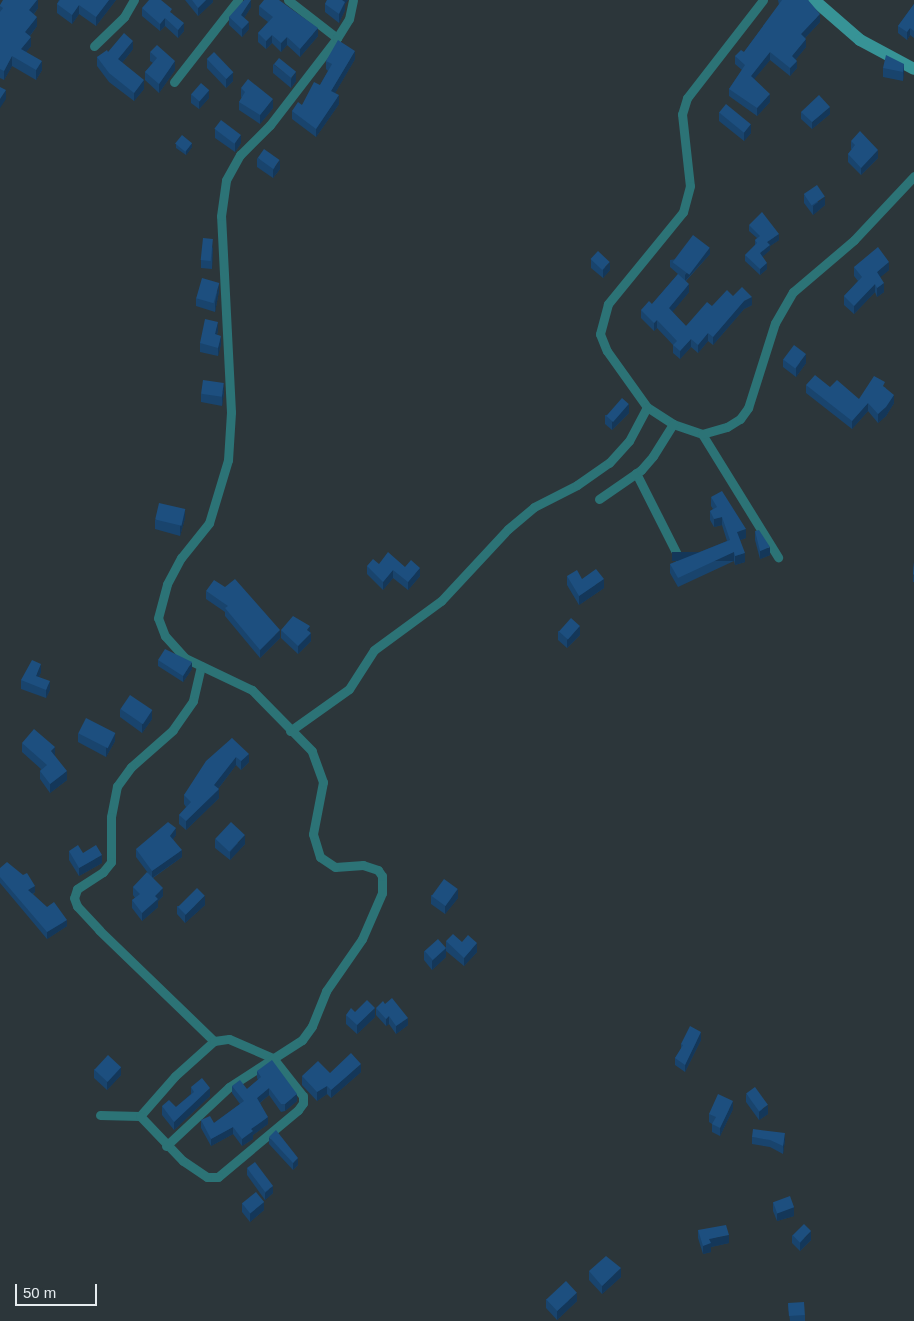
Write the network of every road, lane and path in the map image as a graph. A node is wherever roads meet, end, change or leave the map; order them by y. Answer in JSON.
{"nodes":[{"id":1,"x":134,"y":0,"type":"edge"},
{"id":2,"x":238,"y":0,"type":"edge"},
{"id":3,"x":288,"y":0,"type":"edge"},
{"id":4,"x":353,"y":0,"type":"edge"},
{"id":5,"x":763,"y":0,"type":"edge"},
{"id":6,"x":814,"y":0,"type":"edge"},
{"id":7,"x":337,"y":38,"type":"junction"},
{"id":8,"x":94,"y":46,"type":"dead end"},
{"id":9,"x":914,"y":69,"type":"edge"},
{"id":10,"x":174,"y":82,"type":"dead end"},
{"id":11,"x":914,"y":176,"type":"edge"},
{"id":12,"x":647,"y":407,"type":"junction"},
{"id":13,"x":671,"y":423,"type":"junction"},
{"id":14,"x":702,"y":434,"type":"junction"},
{"id":15,"x":636,"y":474,"type":"junction"},
{"id":16,"x":599,"y":499,"type":"dead end"},
{"id":17,"x":778,"y":557,"type":"dead end"},
{"id":18,"x":679,"y":558,"type":"edge"},
{"id":19,"x":201,"y":666,"type":"junction"},
{"id":20,"x":290,"y":731,"type":"junction"},
{"id":21,"x":214,"y":1041,"type":"junction"},
{"id":22,"x":272,"y":1058,"type":"junction"},
{"id":23,"x":100,"y":1114,"type":"dead end"},
{"id":24,"x":140,"y":1116,"type":"junction"},
{"id":25,"x":166,"y":1146,"type":"junction"}],
"edges":[{"from":1,"to":8,"type":"street"},
{"from":2,"to":10,"type":"street"},
{"from":3,"to":7,"type":"street"},
{"from":4,"to":7,"type":"street"},
{"from":5,"to":12,"type":"street"},
{"from":6,"to":9,"type":"street"},
{"from":7,"to":19,"type":"street"},
{"from":11,"to":14,"type":"street"},
{"from":12,"to":13,"type":"street"},
{"from":12,"to":20,"type":"street"},
{"from":13,"to":14,"type":"street"},
{"from":13,"to":15,"type":"street"},
{"from":14,"to":17,"type":"street"},
{"from":15,"to":16,"type":"street"},
{"from":15,"to":18,"type":"street"},
{"from":19,"to":20,"type":"street"},
{"from":19,"to":21,"type":"street"},
{"from":20,"to":22,"type":"street"},
{"from":21,"to":22,"type":"street"},
{"from":21,"to":24,"type":"street"},
{"from":22,"to":25,"type":"street"},
{"from":22,"to":25,"type":"street"},
{"from":23,"to":24,"type":"street"},
{"from":24,"to":25,"type":"street"}]}
